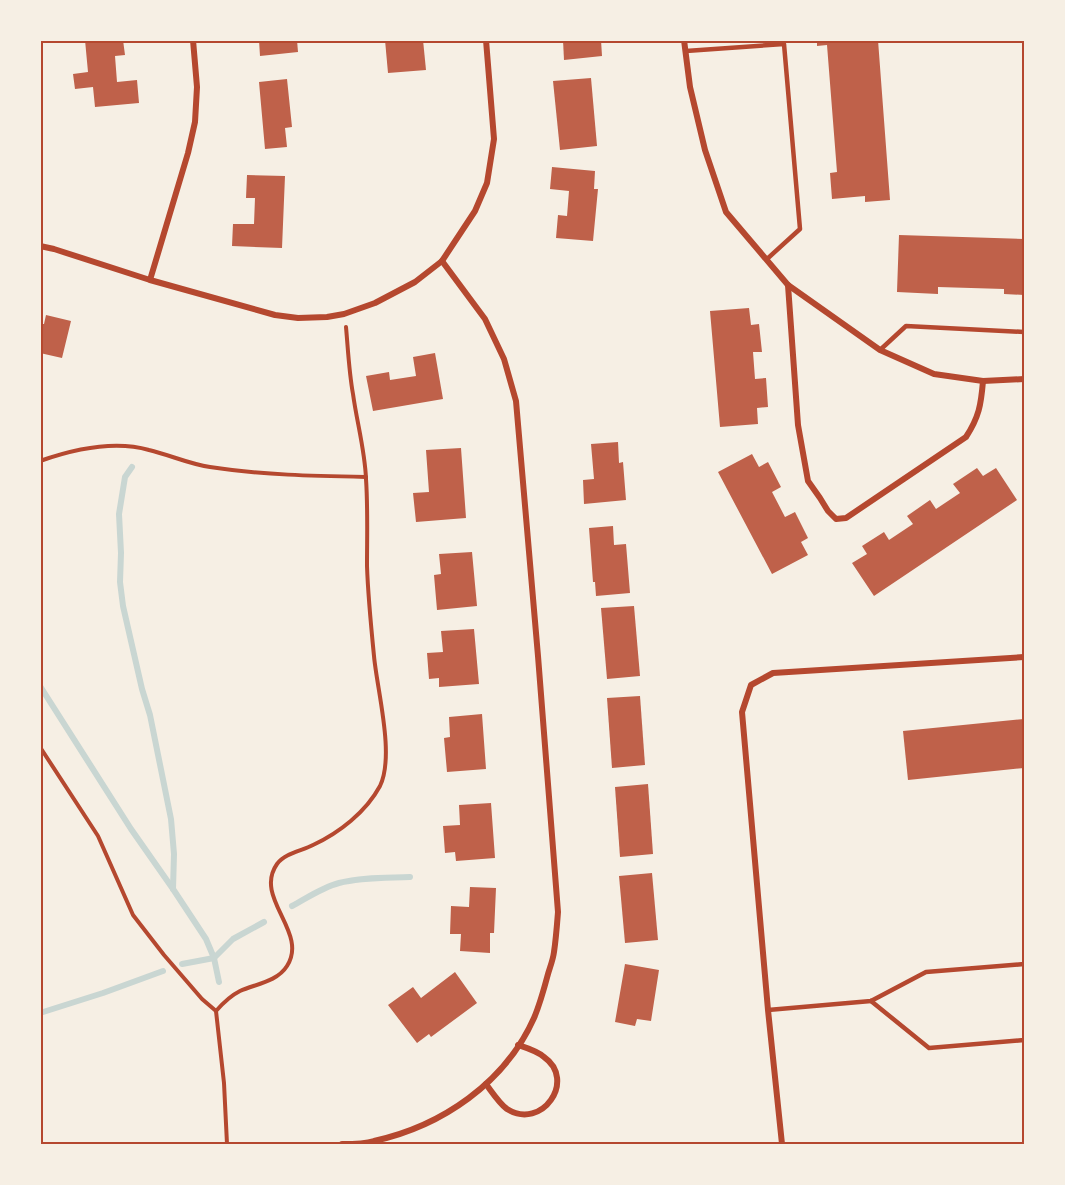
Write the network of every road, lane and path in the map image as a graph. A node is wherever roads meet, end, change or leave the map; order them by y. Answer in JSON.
{"nodes":[{"id":1,"x":194,"y":40,"type":"edge"},
{"id":2,"x":486,"y":40,"type":"edge"},
{"id":3,"x":684,"y":40,"type":"edge"},
{"id":4,"x":686,"y":51,"type":"junction"},
{"id":5,"x":40,"y":246,"type":"edge"},
{"id":6,"x":767,"y":259,"type":"junction"},
{"id":7,"x":442,"y":261,"type":"junction"},
{"id":8,"x":150,"y":280,"type":"junction"},
{"id":9,"x":788,"y":285,"type":"junction"},
{"id":10,"x":344,"y":314,"type":"junction"},
{"id":11,"x":1024,"y":332,"type":"edge"},
{"id":12,"x":880,"y":350,"type":"junction"},
{"id":13,"x":1024,"y":380,"type":"edge"},
{"id":14,"x":983,"y":381,"type":"junction"},
{"id":15,"x":40,"y":461,"type":"edge"},
{"id":16,"x":366,"y":477,"type":"junction"},
{"id":17,"x":1024,"y":657,"type":"edge"},
{"id":18,"x":40,"y":747,"type":"edge"},
{"id":19,"x":1024,"y":964,"type":"edge"},
{"id":20,"x":871,"y":1001,"type":"junction"},
{"id":21,"x":768,"y":1010,"type":"junction"},
{"id":22,"x":216,"y":1011,"type":"junction"},
{"id":23,"x":1024,"y":1040,"type":"edge"},
{"id":24,"x":518,"y":1045,"type":"junction"},
{"id":25,"x":486,"y":1084,"type":"junction"},
{"id":26,"x":227,"y":1144,"type":"edge"},
{"id":27,"x":342,"y":1144,"type":"edge"},
{"id":28,"x":782,"y":1144,"type":"edge"}],
"edges":[{"from":1,"to":8,"type":"street"},
{"from":2,"to":7,"type":"street"},
{"from":3,"to":4,"type":"street"},
{"from":4,"to":6,"type":"street"},
{"from":4,"to":6,"type":"lane"},
{"from":5,"to":8,"type":"street"},
{"from":6,"to":9,"type":"street"},
{"from":7,"to":10,"type":"street"},
{"from":7,"to":24,"type":"street"},
{"from":8,"to":10,"type":"street"},
{"from":9,"to":12,"type":"street"},
{"from":9,"to":14,"type":"street"},
{"from":10,"to":16,"type":"path"},
{"from":11,"to":12,"type":"lane"},
{"from":12,"to":14,"type":"street"},
{"from":13,"to":14,"type":"street"},
{"from":15,"to":16,"type":"path"},
{"from":16,"to":22,"type":"path"},
{"from":17,"to":21,"type":"street"},
{"from":18,"to":22,"type":"path"},
{"from":19,"to":20,"type":"lane"},
{"from":20,"to":21,"type":"lane"},
{"from":20,"to":23,"type":"lane"},
{"from":21,"to":28,"type":"street"},
{"from":22,"to":26,"type":"path"},
{"from":24,"to":25,"type":"street"},
{"from":24,"to":25,"type":"street"},
{"from":25,"to":27,"type":"street"}]}
